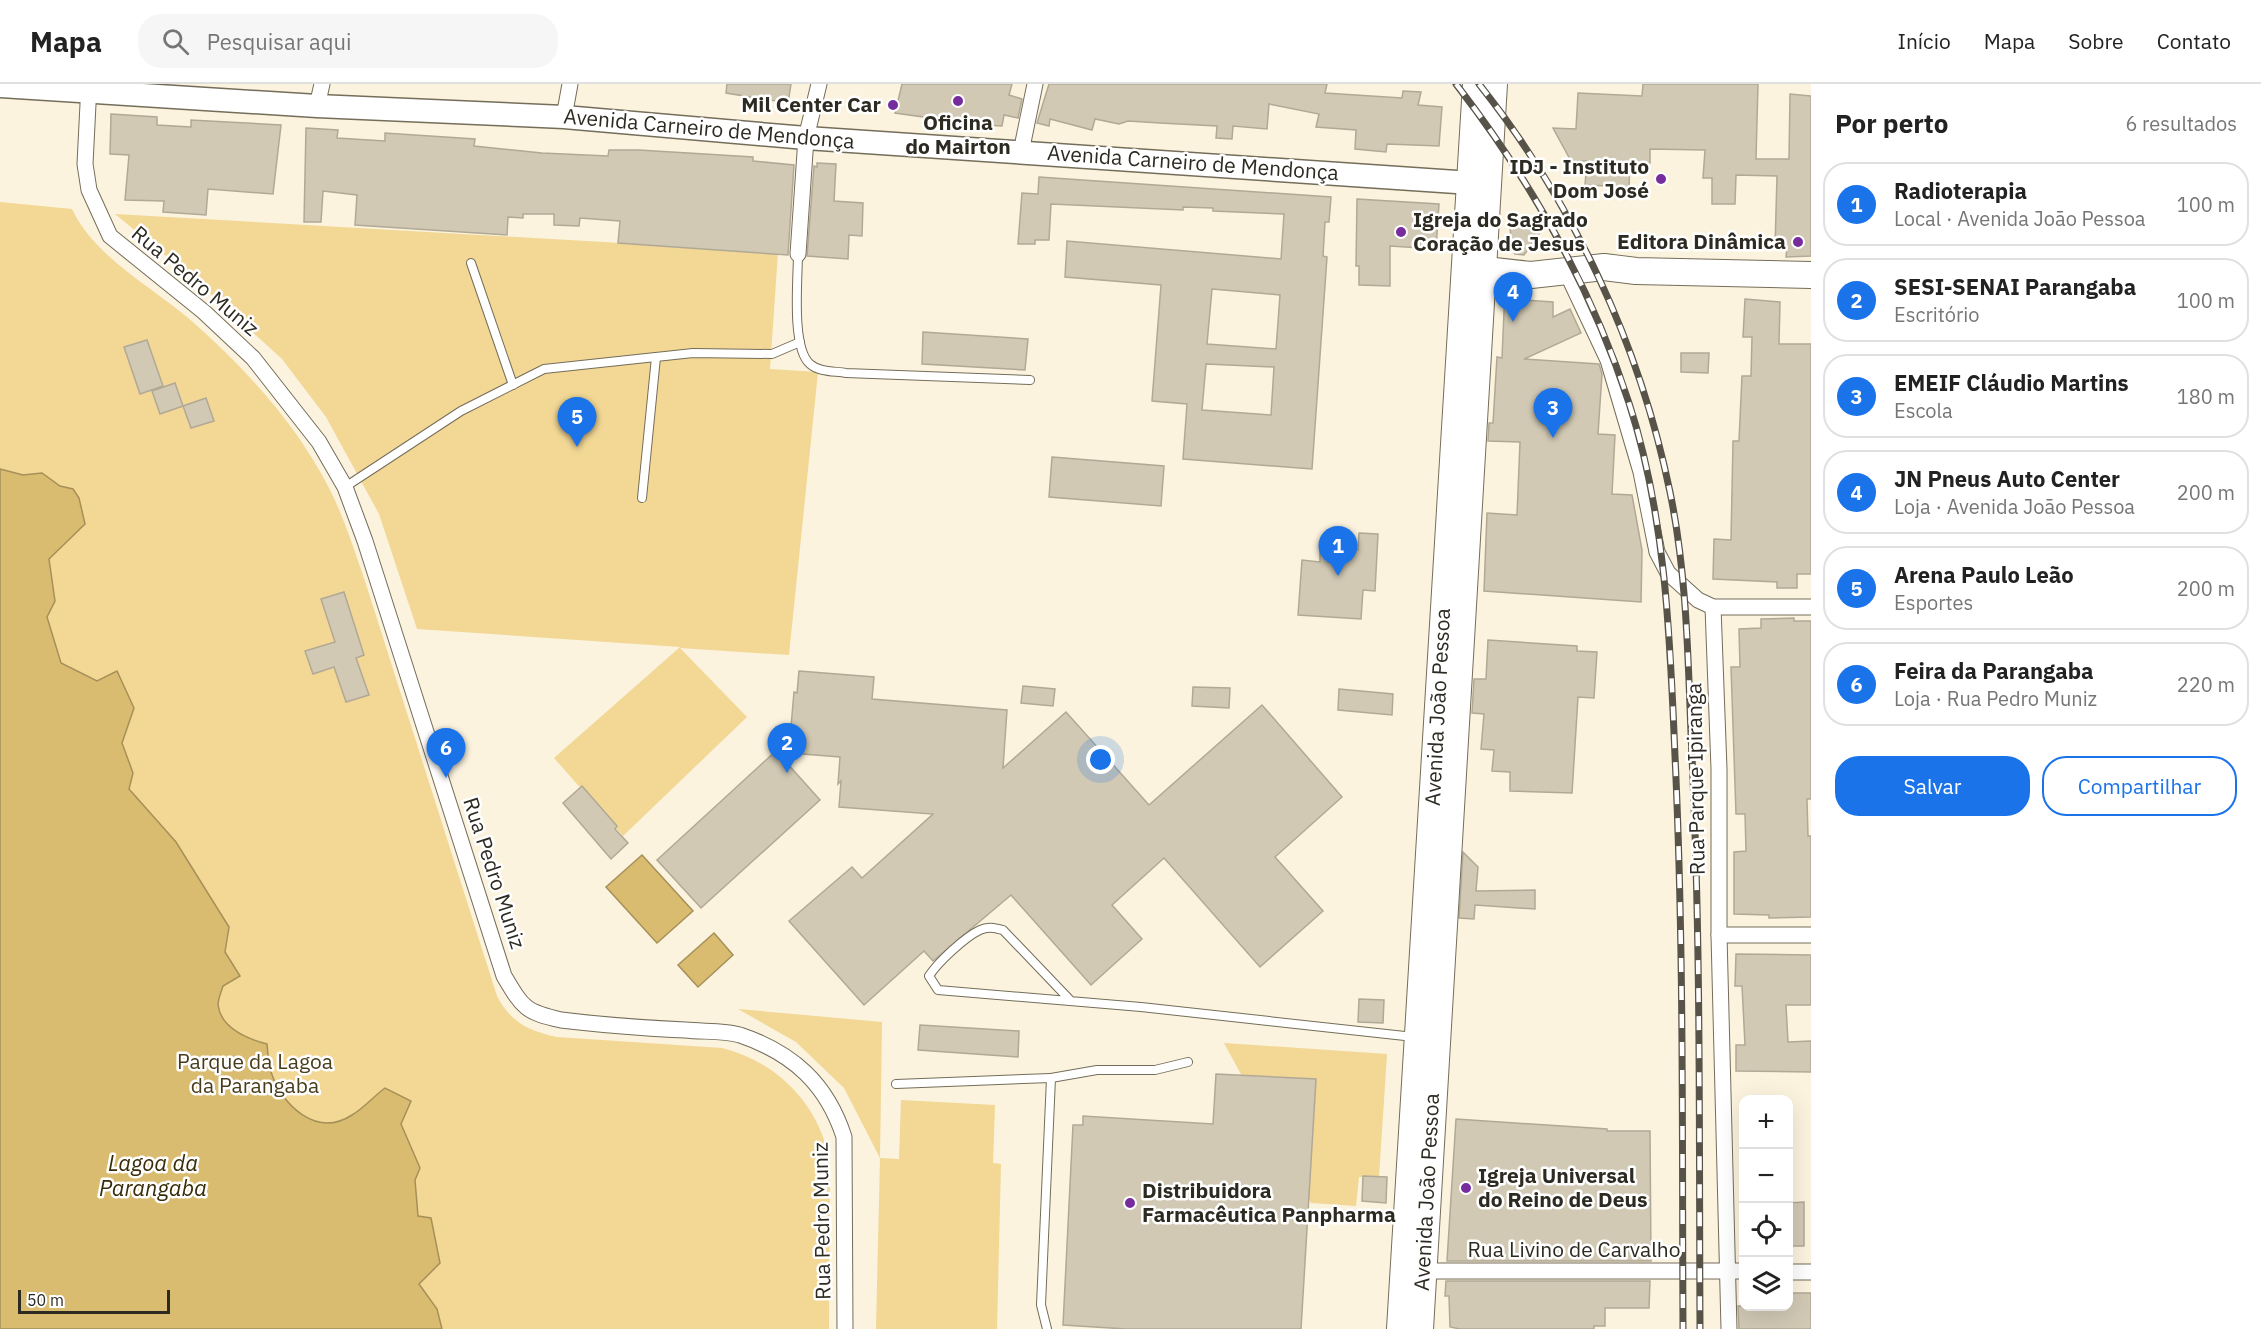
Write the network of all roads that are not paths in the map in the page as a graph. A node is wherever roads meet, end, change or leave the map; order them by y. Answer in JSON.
{"nodes":[{"id":1,"x":570,"y":84,"type":"edge"},
{"id":2,"x":819,"y":84,"type":"edge"},
{"id":3,"x":1035,"y":84,"type":"edge"},
{"id":4,"x":1476,"y":84,"type":"edge"},
{"id":5,"x":1494,"y":84,"type":"edge"},
{"id":6,"x":0,"y":86,"type":"edge"},
{"id":7,"x":88,"y":88,"type":"edge"},
{"id":8,"x":319,"y":95,"type":"edge"},
{"id":9,"x":564,"y":117,"type":"junction"},
{"id":10,"x":806,"y":138,"type":"junction"},
{"id":11,"x":1021,"y":152,"type":"junction"},
{"id":12,"x":1479,"y":184,"type":"junction"},
{"id":13,"x":798,"y":254,"type":"joint"},
{"id":14,"x":471,"y":263,"type":"dead end"},
{"id":15,"x":1475,"y":265,"type":"junction"},
{"id":16,"x":1566,"y":271,"type":"junction"},
{"id":17,"x":1811,"y":275,"type":"edge"},
{"id":18,"x":801,"y":342,"type":"junction"},
{"id":19,"x":656,"y":357,"type":"junction"},
{"id":20,"x":1030,"y":380,"type":"dead end"},
{"id":21,"x":513,"y":385,"type":"junction"},
{"id":22,"x":345,"y":487,"type":"junction"},
{"id":23,"x":642,"y":498,"type":"dead end"},
{"id":24,"x":1713,"y":607,"type":"junction"},
{"id":25,"x":1811,"y":607,"type":"edge"},
{"id":26,"x":1719,"y":935,"type":"junction"},
{"id":27,"x":1811,"y":935,"type":"edge"},
{"id":28,"x":1070,"y":1000,"type":"junction"},
{"id":29,"x":1427,"y":1038,"type":"junction"},
{"id":30,"x":1188,"y":1062,"type":"dead end"},
{"id":31,"x":1051,"y":1078,"type":"junction"},
{"id":32,"x":896,"y":1084,"type":"dead end"},
{"id":33,"x":1413,"y":1271,"type":"junction"},
{"id":34,"x":1736,"y":1271,"type":"edge"},
{"id":35,"x":1793,"y":1272,"type":"edge"},
{"id":36,"x":1811,"y":1272,"type":"edge"},
{"id":37,"x":844,"y":1329,"type":"edge"},
{"id":38,"x":1047,"y":1329,"type":"edge"},
{"id":39,"x":1400,"y":1329,"type":"edge"},
{"id":40,"x":1419,"y":1329,"type":"edge"},
{"id":41,"x":1729,"y":1329,"type":"edge"}],
"edges":[{"from":1,"to":9,"type":"street"},
{"from":2,"to":10,"type":"street"},
{"from":3,"to":11,"type":"street"},
{"from":4,"to":12,"type":"main road","name":"Avenida João Pessoa"},
{"from":5,"to":12,"type":"main road","name":"Avenida João Pessoa"},
{"from":6,"to":7,"type":"main road","name":"Avenida Carneiro de Mendonça"},
{"from":7,"to":8,"type":"main road","name":"Avenida Carneiro de Mendonça"},
{"from":7,"to":22,"type":"street","name":"Rua Pedro Muniz"},
{"from":8,"to":9,"type":"main road","name":"Avenida Carneiro de Mendonça"},
{"from":9,"to":10,"type":"main road","name":"Avenida Carneiro de Mendonça"},
{"from":10,"to":11,"type":"main road","name":"Avenida Carneiro de Mendonça"},
{"from":10,"to":13,"type":"street"},
{"from":11,"to":12,"type":"main road","name":"Avenida Carneiro de Mendonça"},
{"from":12,"to":15,"type":"main road","name":"Avenida João Pessoa"},
{"from":13,"to":18,"type":"lane"},
{"from":14,"to":21,"type":"lane"},
{"from":15,"to":16,"type":"main road"},
{"from":15,"to":29,"type":"main road","name":"Avenida João Pessoa"},
{"from":16,"to":17,"type":"main road"},
{"from":16,"to":24,"type":"street"},
{"from":18,"to":19,"type":"lane"},
{"from":18,"to":20,"type":"lane"},
{"from":19,"to":21,"type":"lane"},
{"from":19,"to":23,"type":"lane"},
{"from":21,"to":22,"type":"lane"},
{"from":22,"to":37,"type":"street","name":"Rua Pedro Muniz"},
{"from":24,"to":25,"type":"street"},
{"from":24,"to":26,"type":"street","name":"Rua Parque Ipiranga"},
{"from":26,"to":27,"type":"street"},
{"from":26,"to":34,"type":"street","name":"Rua Parque Ipiranga"},
{"from":28,"to":28,"type":"lane"},
{"from":28,"to":29,"type":"lane"},
{"from":29,"to":33,"type":"main road","name":"Avenida João Pessoa"},
{"from":30,"to":31,"type":"lane"},
{"from":31,"to":32,"type":"lane"},
{"from":31,"to":38,"type":"lane"},
{"from":33,"to":34,"type":"street","name":"Rua Livino de Carvalho"},
{"from":33,"to":39,"type":"main road","name":"Avenida João Pessoa"},
{"from":33,"to":40,"type":"main road","name":"Avenida João Pessoa"},
{"from":34,"to":41,"type":"street","name":"Rua Parque Ipiranga"},
{"from":35,"to":36,"type":"street"}]}
